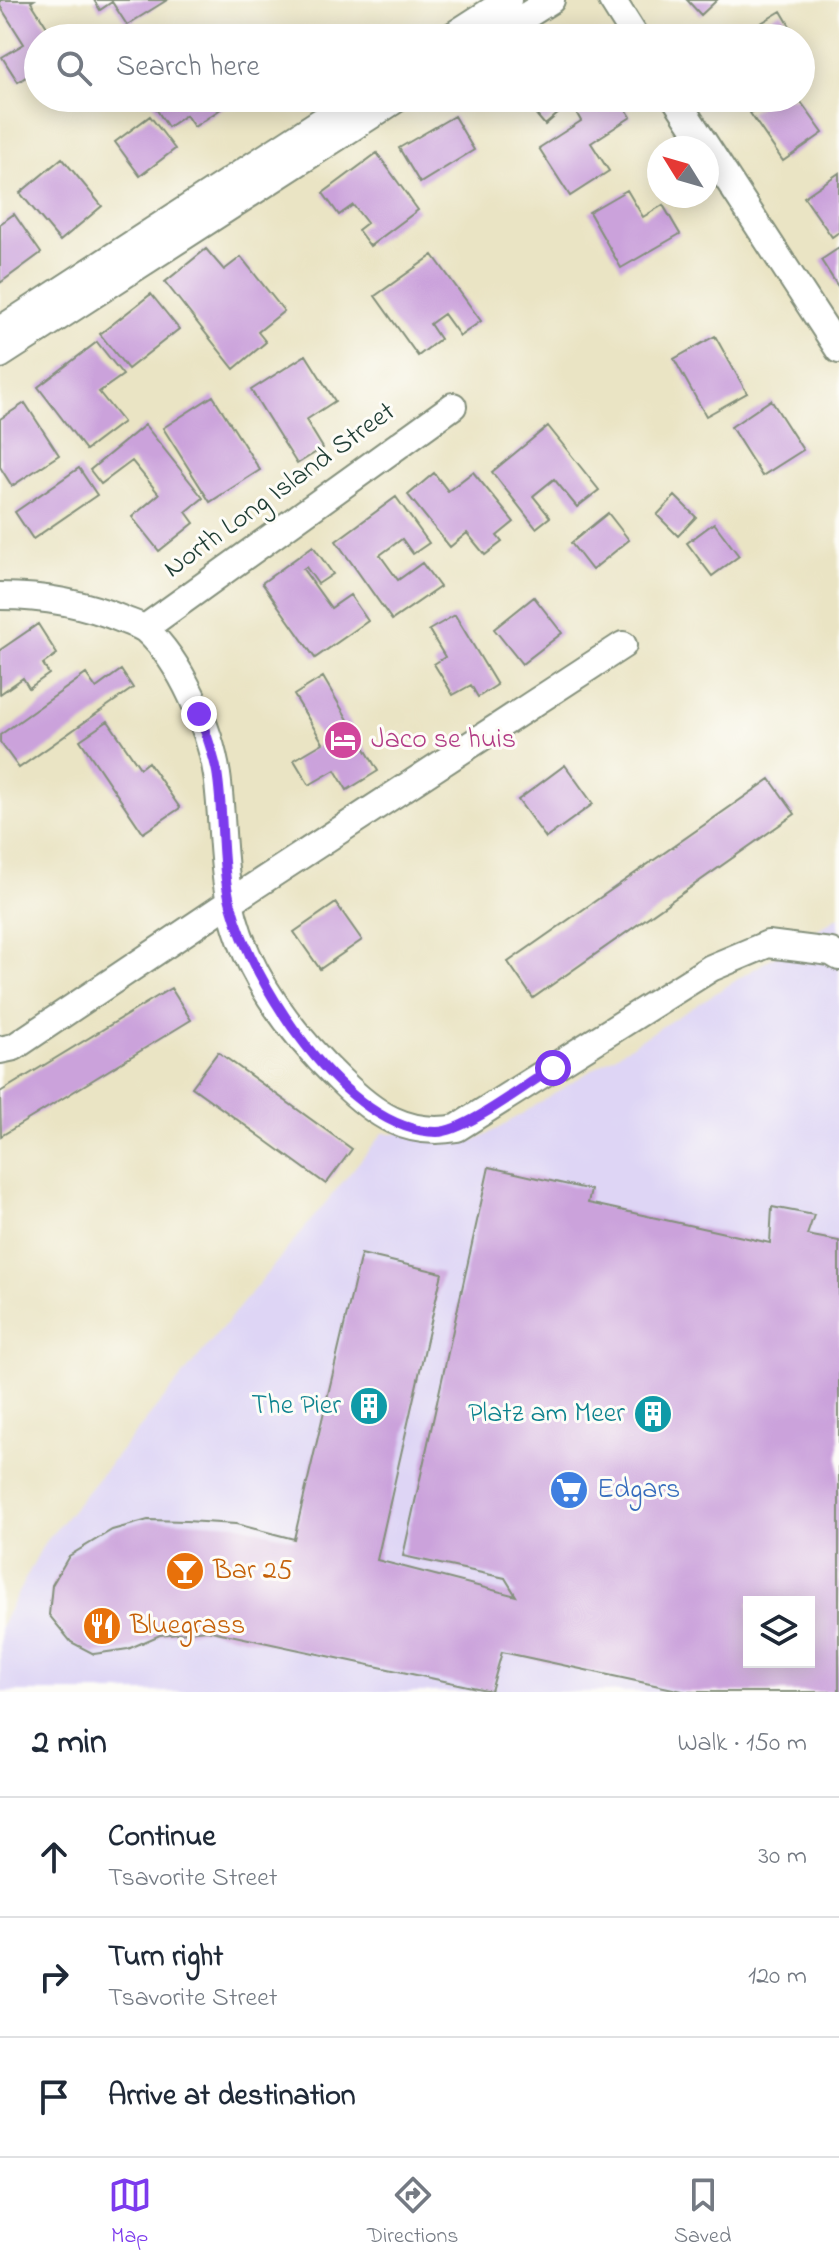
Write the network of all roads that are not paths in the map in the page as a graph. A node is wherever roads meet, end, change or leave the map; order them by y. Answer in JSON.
{"nodes":[{"id":1,"x":508,"y":0,"type":"edge"},
{"id":2,"x":551,"y":0,"type":"edge"},
{"id":3,"x":612,"y":0,"type":"edge"},
{"id":4,"x":471,"y":24,"type":"edge"},
{"id":5,"x":513,"y":24,"type":"edge"},
{"id":6,"x":627,"y":24,"type":"edge"},
{"id":7,"x":335,"y":112,"type":"edge"},
{"id":8,"x":376,"y":112,"type":"edge"},
{"id":9,"x":684,"y":112,"type":"edge"},
{"id":10,"x":0,"y":330,"type":"edge"},
{"id":11,"x":839,"y":350,"type":"edge"},
{"id":12,"x":0,"y":355,"type":"edge"},
{"id":13,"x":453,"y":406,"type":"dead end"},
{"id":14,"x":0,"y":596,"type":"edge"},
{"id":15,"x":145,"y":628,"type":"junction"},
{"id":16,"x":623,"y":645,"type":"dead end"},
{"id":17,"x":230,"y":902,"type":"junction"},
{"id":18,"x":839,"y":957,"type":"edge"},
{"id":19,"x":0,"y":1050,"type":"edge"}],
"edges":[{"from":1,"to":4,"type":"street"},
{"from":2,"to":5,"type":"street"},
{"from":3,"to":6,"type":"street"},
{"from":7,"to":10,"type":"street"},
{"from":8,"to":12,"type":"street"},
{"from":9,"to":11,"type":"street"},
{"from":13,"to":15,"type":"street","name":"North Long Island Street"},
{"from":14,"to":15,"type":"street"},
{"from":15,"to":17,"type":"street"},
{"from":16,"to":17,"type":"street"},
{"from":17,"to":18,"type":"street"},
{"from":17,"to":19,"type":"street"}]}
